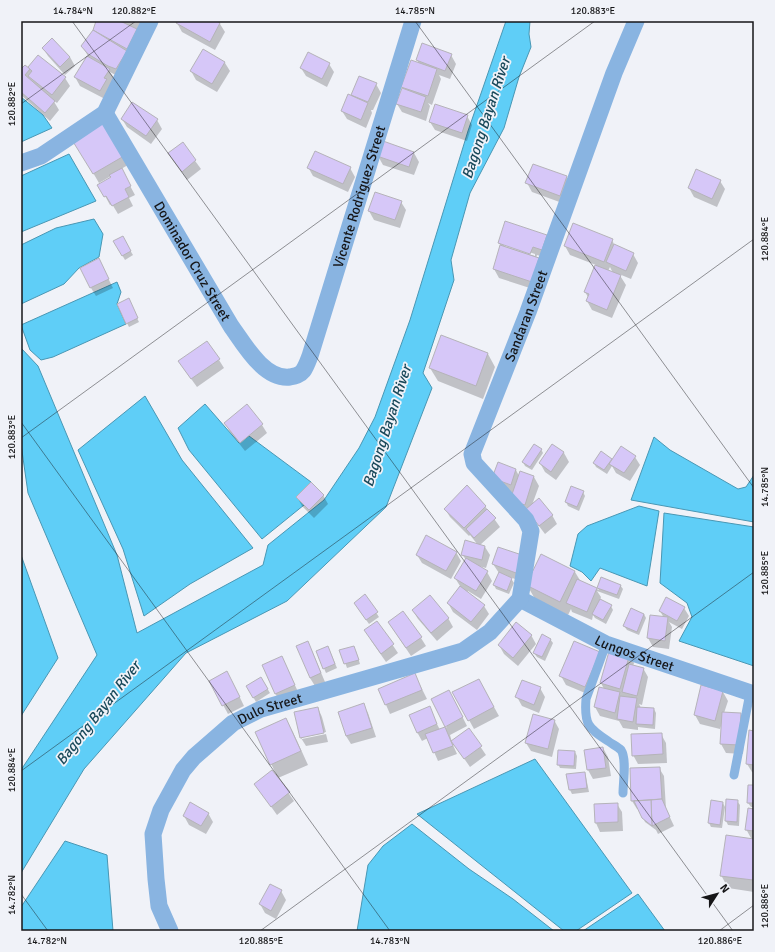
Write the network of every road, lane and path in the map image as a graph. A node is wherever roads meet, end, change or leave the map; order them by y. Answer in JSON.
{"nodes":[{"id":1,"x":150,"y":21,"type":"edge"},
{"id":2,"x":413,"y":21,"type":"edge"},
{"id":3,"x":636,"y":21,"type":"edge"},
{"id":4,"x":105,"y":113,"type":"junction"},
{"id":5,"x":21,"y":164,"type":"edge"},
{"id":6,"x":303,"y":371,"type":"joint"},
{"id":7,"x":520,"y":599,"type":"junction"},
{"id":8,"x":606,"y":644,"type":"junction"},
{"id":9,"x":752,"y":694,"type":"edge"},
{"id":10,"x":734,"y":775,"type":"dead end"},
{"id":11,"x":623,"y":793,"type":"dead end"},
{"id":12,"x":170,"y":931,"type":"edge"}],
"edges":[{"from":1,"to":4,"type":"street"},
{"from":2,"to":6,"type":"street","name":"Vicente Rodriguez Street"},
{"from":3,"to":7,"type":"street","name":"Sandaran Street"},
{"from":4,"to":5,"type":"street"},
{"from":4,"to":6,"type":"street","name":"Dominador Cruz Street"},
{"from":7,"to":8,"type":"street","name":"Lungos Street"},
{"from":7,"to":12,"type":"street","name":"Dulo Street"},
{"from":8,"to":9,"type":"street","name":"Lungos Street"},
{"from":8,"to":11,"type":"lane"},
{"from":9,"to":10,"type":"lane"}]}
